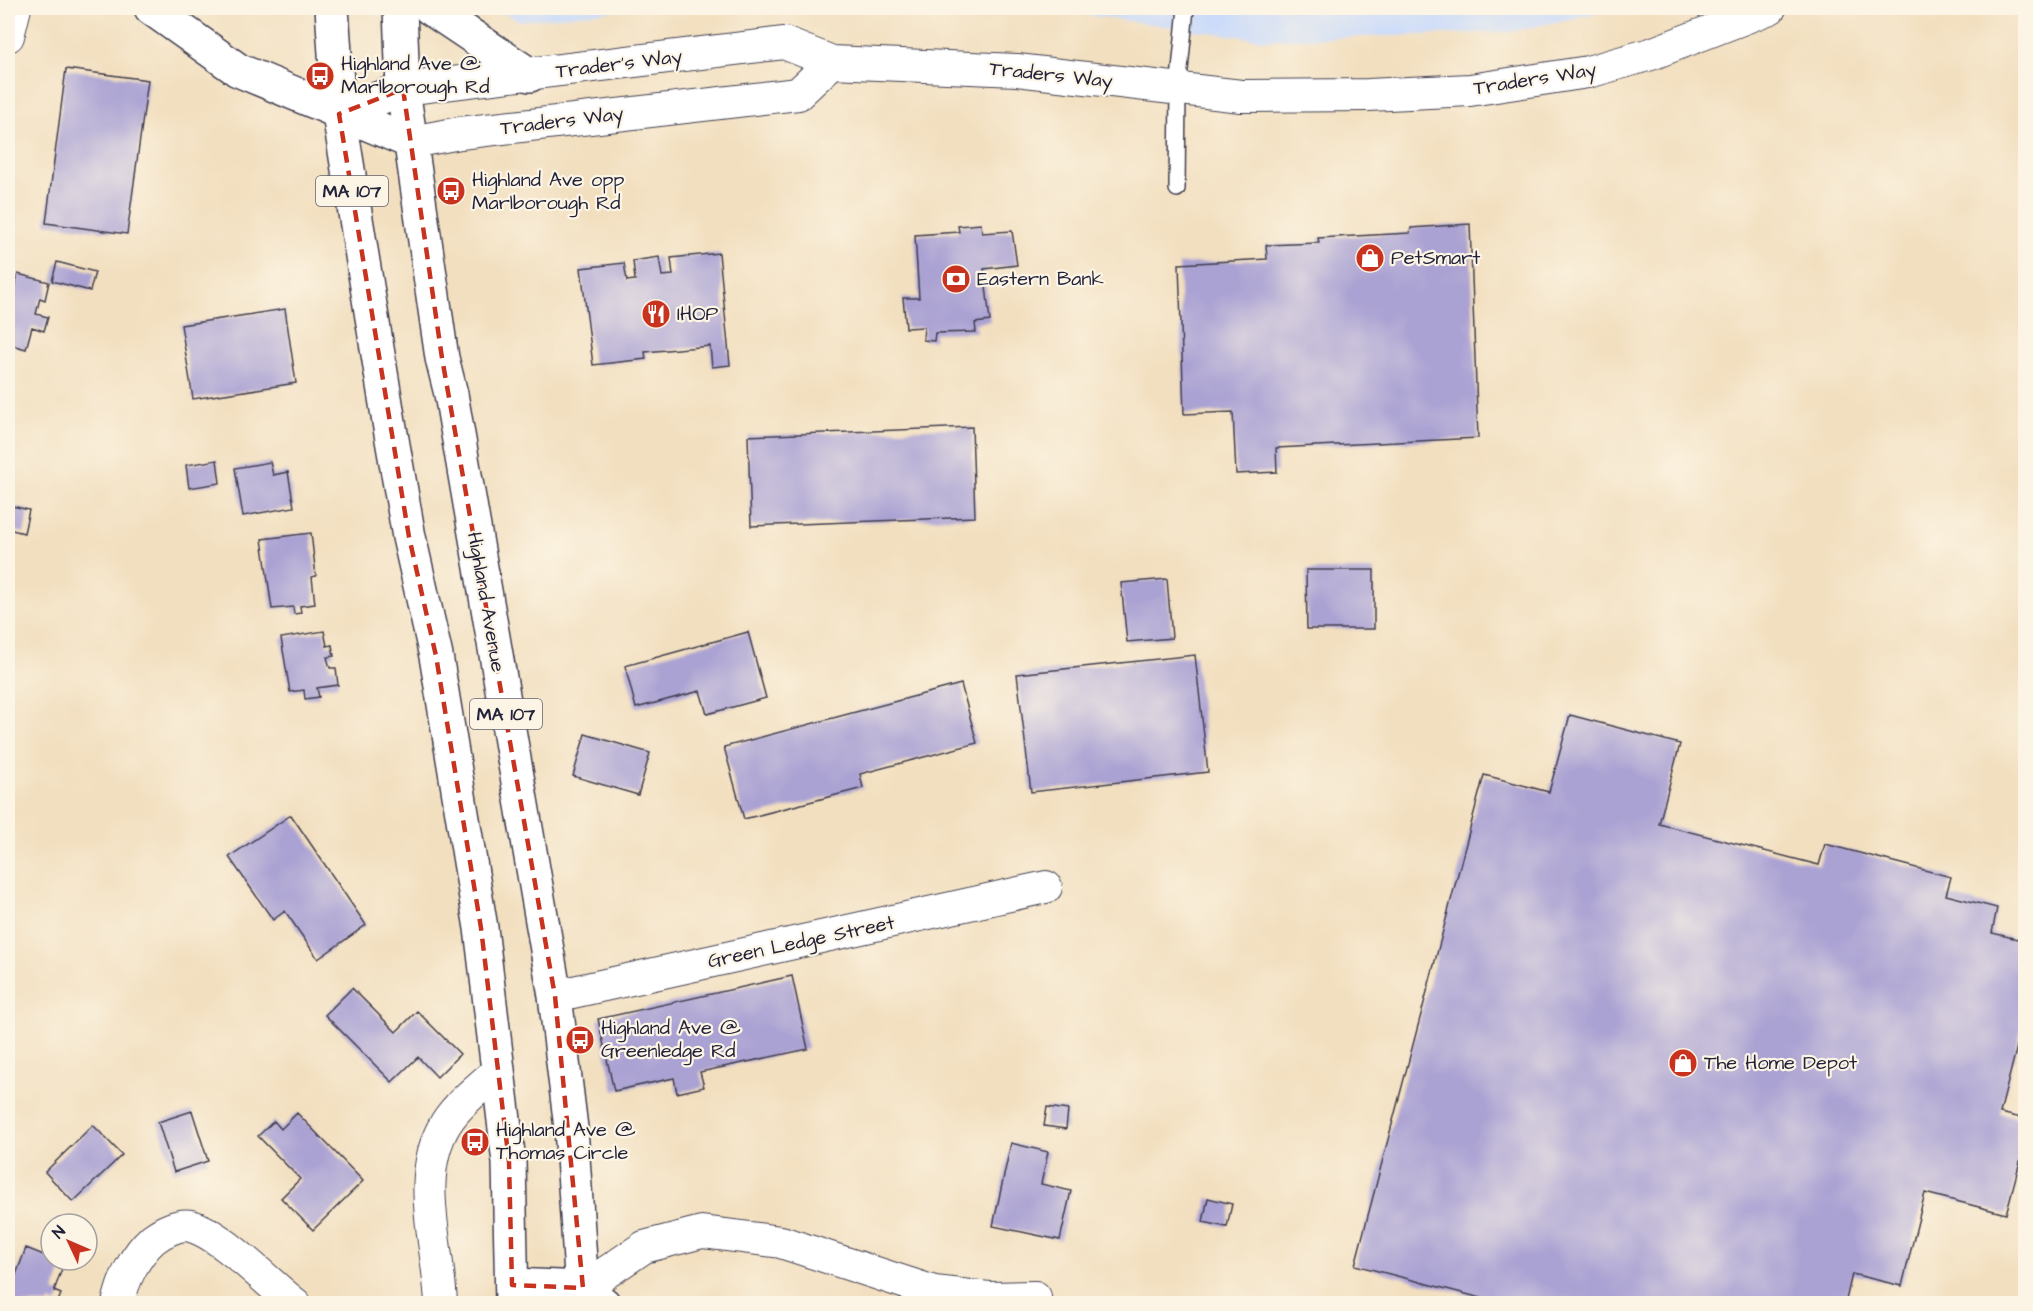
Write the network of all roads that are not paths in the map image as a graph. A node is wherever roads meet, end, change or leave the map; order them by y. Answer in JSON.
{"nodes":[{"id":1,"x":15,"y":8,"type":"edge"},
{"id":2,"x":151,"y":8,"type":"edge"},
{"id":3,"x":332,"y":8,"type":"edge"},
{"id":4,"x":400,"y":8,"type":"edge"},
{"id":5,"x":430,"y":8,"type":"edge"},
{"id":6,"x":1186,"y":8,"type":"edge"},
{"id":7,"x":1770,"y":8,"type":"edge"},
{"id":8,"x":8,"y":36,"type":"edge"},
{"id":9,"x":832,"y":62,"type":"junction"},
{"id":10,"x":530,"y":75,"type":"junction"},
{"id":11,"x":403,"y":89,"type":"junction"},
{"id":12,"x":1178,"y":90,"type":"junction"},
{"id":13,"x":339,"y":114,"type":"junction"},
{"id":14,"x":411,"y":142,"type":"junction"},
{"id":15,"x":1177,"y":189,"type":"dead end"},
{"id":16,"x":1046,"y":887,"type":"dead end"},
{"id":17,"x":555,"y":996,"type":"junction"},
{"id":18,"x":498,"y":1071,"type":"junction"},
{"id":19,"x":512,"y":1294,"type":"edge"},
{"id":20,"x":1035,"y":1297,"type":"dead end"},
{"id":21,"x":590,"y":1298,"type":"edge"},
{"id":22,"x":118,"y":1304,"type":"edge"},
{"id":23,"x":295,"y":1304,"type":"edge"},
{"id":24,"x":441,"y":1304,"type":"edge"}],
"edges":[{"from":1,"to":8,"type":"street"},
{"from":2,"to":13,"type":"main road"},
{"from":3,"to":13,"type":"main road","number":"MA 107"},
{"from":4,"to":11,"type":"main road","name":"Highland Avenue","number":"MA 107"},
{"from":5,"to":10,"type":"main road"},
{"from":6,"to":12,"type":"lane"},
{"from":7,"to":12,"type":"street","name":"Traders Way"},
{"from":9,"to":10,"type":"street","name":"Trader's Way"},
{"from":9,"to":12,"type":"street","name":"Traders Way"},
{"from":9,"to":14,"type":"street","name":"Traders Way"},
{"from":10,"to":11,"type":"street","name":"Trader's Way"},
{"from":11,"to":13,"type":"main road"},
{"from":11,"to":14,"type":"main road","name":"Highland Avenue","number":"MA 107"},
{"from":12,"to":15,"type":"lane"},
{"from":13,"to":14,"type":"main road"},
{"from":13,"to":18,"type":"main road","number":"MA 107"},
{"from":14,"to":17,"type":"main road","name":"Highland Avenue","number":"MA 107"},
{"from":16,"to":17,"type":"street","name":"Green Ledge Street"},
{"from":17,"to":21,"type":"main road","name":"Highland Avenue","number":"MA 107"},
{"from":18,"to":19,"type":"main road","number":"MA 107"},
{"from":18,"to":24,"type":"street"},
{"from":19,"to":21,"type":"main road"},
{"from":20,"to":21,"type":"street"},
{"from":22,"to":23,"type":"street"}]}
